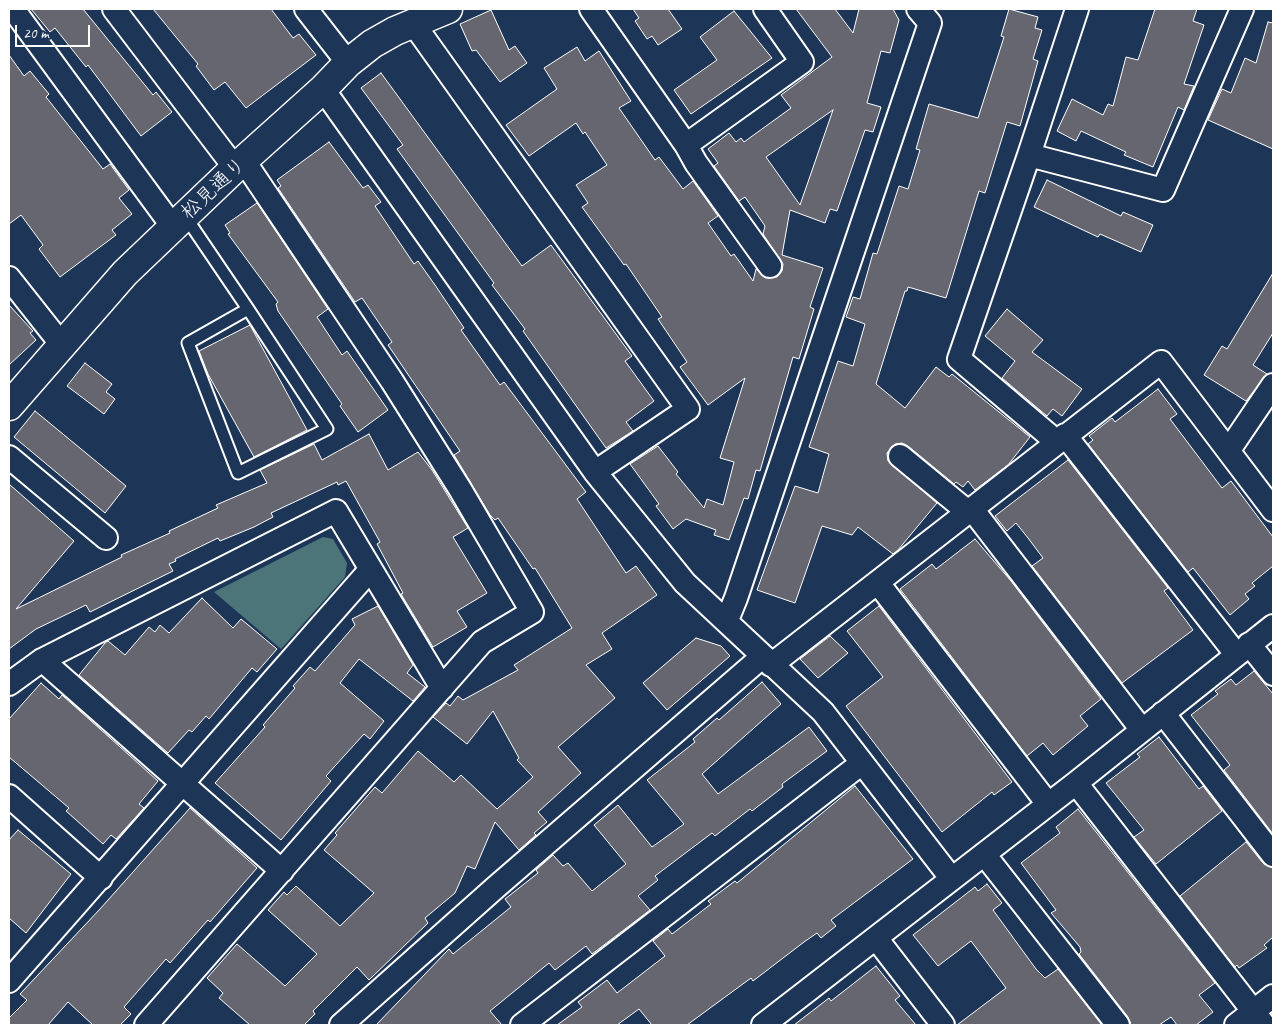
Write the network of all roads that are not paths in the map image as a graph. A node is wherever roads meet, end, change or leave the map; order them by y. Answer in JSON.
{"nodes":[{"id":1,"x":13,"y":9,"type":"edge"},
{"id":2,"x":114,"y":9,"type":"edge"},
{"id":3,"x":306,"y":9,"type":"edge"},
{"id":4,"x":448,"y":9,"type":"edge"},
{"id":5,"x":591,"y":9,"type":"edge"},
{"id":6,"x":765,"y":9,"type":"edge"},
{"id":7,"x":918,"y":9,"type":"edge"},
{"id":8,"x":1077,"y":9,"type":"edge"},
{"id":9,"x":1242,"y":9,"type":"edge"},
{"id":10,"x":413,"y":23,"type":"junction"},
{"id":11,"x":348,"y":63,"type":"junction"},
{"id":12,"x":324,"y":90,"type":"junction"},
{"id":13,"x":686,"y":145,"type":"junction"},
{"id":14,"x":1029,"y":155,"type":"junction"},
{"id":15,"x":239,"y":165,"type":"junction"},
{"id":16,"x":179,"y":221,"type":"junction"},
{"id":17,"x":770,"y":266,"type":"dead end"},
{"id":18,"x":9,"y":278,"type":"edge"},
{"id":19,"x":248,"y":310,"type":"junction"},
{"id":20,"x":62,"y":346,"type":"junction"},
{"id":21,"x":1273,"y":385,"type":"edge"},
{"id":22,"x":9,"y":406,"type":"edge"},
{"id":23,"x":1061,"y":438,"type":"junction"},
{"id":24,"x":1229,"y":450,"type":"junction"},
{"id":25,"x":900,"y":456,"type":"dead end"},
{"id":26,"x":9,"y":458,"type":"edge"},
{"id":27,"x":595,"y":472,"type":"junction"},
{"id":28,"x":1273,"y":510,"type":"edge"},
{"id":29,"x":970,"y":511,"type":"junction"},
{"id":30,"x":106,"y":538,"type":"dead end"},
{"id":31,"x":370,"y":570,"type":"junction"},
{"id":32,"x":878,"y":583,"type":"junction"},
{"id":33,"x":726,"y":620,"type":"junction"},
{"id":34,"x":1273,"y":626,"type":"edge"},
{"id":35,"x":1243,"y":649,"type":"junction"},
{"id":36,"x":42,"y":660,"type":"junction"},
{"id":37,"x":767,"y":661,"type":"junction"},
{"id":38,"x":1273,"y":674,"type":"edge"},
{"id":39,"x":9,"y":684,"type":"edge"},
{"id":40,"x":442,"y":688,"type":"junction"},
{"id":41,"x":1163,"y":713,"type":"junction"},
{"id":42,"x":1142,"y":730,"type":"junction"},
{"id":43,"x":862,"y":763,"type":"junction"},
{"id":44,"x":184,"y":783,"type":"junction"},
{"id":45,"x":1076,"y":783,"type":"junction"},
{"id":46,"x":9,"y":796,"type":"edge"},
{"id":47,"x":1048,"y":804,"type":"junction"},
{"id":48,"x":984,"y":854,"type":"junction"},
{"id":49,"x":1273,"y":856,"type":"edge"},
{"id":50,"x":282,"y":871,"type":"junction"},
{"id":51,"x":101,"y":878,"type":"junction"},
{"id":52,"x":950,"y":878,"type":"junction"},
{"id":53,"x":876,"y":938,"type":"junction"},
{"id":54,"x":10,"y":977,"type":"edge"},
{"id":55,"x":1273,"y":996,"type":"edge"},
{"id":56,"x":1251,"y":1021,"type":"edge"},
{"id":57,"x":768,"y":1024,"type":"edge"},
{"id":58,"x":146,"y":1025,"type":"edge"},
{"id":59,"x":341,"y":1025,"type":"edge"},
{"id":60,"x":522,"y":1025,"type":"edge"},
{"id":61,"x":943,"y":1025,"type":"edge"},
{"id":62,"x":1118,"y":1025,"type":"edge"}],
"edges":[{"from":1,"to":16,"type":"street"},
{"from":2,"to":15,"type":"street"},
{"from":3,"to":11,"type":"street"},
{"from":4,"to":10,"type":"street","name":"松見通り"},
{"from":5,"to":13,"type":"street"},
{"from":6,"to":13,"type":"street"},
{"from":7,"to":33,"type":"street"},
{"from":8,"to":14,"type":"street"},
{"from":9,"to":14,"type":"street"},
{"from":10,"to":11,"type":"street","name":"松見通り"},
{"from":10,"to":27,"type":"street"},
{"from":11,"to":12,"type":"street","name":"松見通り"},
{"from":12,"to":15,"type":"street","name":"松見通り"},
{"from":12,"to":27,"type":"street"},
{"from":13,"to":17,"type":"street"},
{"from":14,"to":23,"type":"street"},
{"from":15,"to":16,"type":"street","name":"松見通り"},
{"from":15,"to":40,"type":"street"},
{"from":16,"to":19,"type":"lane"},
{"from":16,"to":20,"type":"street","name":"松見通り"},
{"from":18,"to":20,"type":"street"},
{"from":19,"to":19,"type":"lane"},
{"from":20,"to":22,"type":"street","name":"松見通り"},
{"from":21,"to":24,"type":"street"},
{"from":23,"to":24,"type":"street"},
{"from":23,"to":29,"type":"street"},
{"from":23,"to":35,"type":"street"},
{"from":24,"to":28,"type":"street"},
{"from":25,"to":29,"type":"street"},
{"from":26,"to":30,"type":"street"},
{"from":27,"to":33,"type":"street"},
{"from":29,"to":32,"type":"street"},
{"from":29,"to":42,"type":"street"},
{"from":31,"to":36,"type":"street"},
{"from":31,"to":40,"type":"street"},
{"from":31,"to":44,"type":"street"},
{"from":32,"to":37,"type":"street"},
{"from":32,"to":47,"type":"street"},
{"from":33,"to":37,"type":"street"},
{"from":34,"to":35,"type":"street"},
{"from":35,"to":38,"type":"street"},
{"from":35,"to":41,"type":"street"},
{"from":36,"to":39,"type":"street"},
{"from":36,"to":44,"type":"street"},
{"from":37,"to":43,"type":"street"},
{"from":37,"to":59,"type":"street"},
{"from":40,"to":50,"type":"street"},
{"from":41,"to":42,"type":"street"},
{"from":41,"to":49,"type":"street"},
{"from":42,"to":45,"type":"street"},
{"from":43,"to":52,"type":"street"},
{"from":43,"to":60,"type":"street"},
{"from":44,"to":50,"type":"street"},
{"from":44,"to":51,"type":"street"},
{"from":45,"to":47,"type":"street"},
{"from":45,"to":56,"type":"street"},
{"from":46,"to":51,"type":"street"},
{"from":47,"to":48,"type":"street"},
{"from":48,"to":52,"type":"street"},
{"from":48,"to":62,"type":"street"},
{"from":50,"to":58,"type":"street"},
{"from":51,"to":54,"type":"street"},
{"from":52,"to":53,"type":"street"},
{"from":53,"to":57,"type":"street"},
{"from":53,"to":61,"type":"street"},
{"from":55,"to":56,"type":"street"}]}
